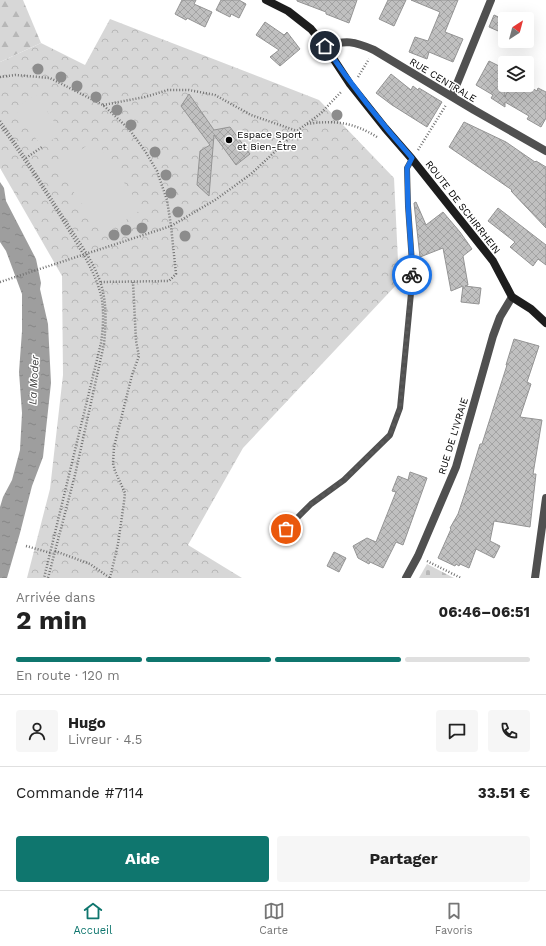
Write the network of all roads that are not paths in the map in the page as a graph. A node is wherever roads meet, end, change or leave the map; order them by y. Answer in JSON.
{"nodes":[{"id":1,"x":266,"y":0,"type":"edge"},
{"id":2,"x":491,"y":0,"type":"edge"},
{"id":3,"x":325,"y":46,"type":"junction"},
{"id":4,"x":452,"y":96,"type":"junction"},
{"id":5,"x":546,"y":151,"type":"edge"},
{"id":6,"x":412,"y":158,"type":"junction"},
{"id":7,"x":512,"y":297,"type":"junction"},
{"id":8,"x":546,"y":323,"type":"edge"},
{"id":9,"x":546,"y":498,"type":"edge"},
{"id":10,"x":286,"y":529,"type":"dead end"},
{"id":11,"x":406,"y":578,"type":"edge"},
{"id":12,"x":535,"y":578,"type":"edge"}],
"edges":[{"from":1,"to":3,"type":"street","name":"ROUTE DE SCHIRRHEIN"},
{"from":2,"to":4,"type":"street"},
{"from":3,"to":4,"type":"street","name":"RUE CENTRALE"},
{"from":3,"to":6,"type":"street","name":"ROUTE DE SCHIRRHEIN"},
{"from":4,"to":5,"type":"street","name":"RUE CENTRALE"},
{"from":6,"to":7,"type":"street","name":"ROUTE DE SCHIRRHEIN"},
{"from":6,"to":10,"type":"lane"},
{"from":7,"to":8,"type":"street","name":"ROUTE DE SCHIRRHEIN"},
{"from":7,"to":11,"type":"street","name":"RUE DE L'IVRAIE"},
{"from":9,"to":12,"type":"street"}]}
